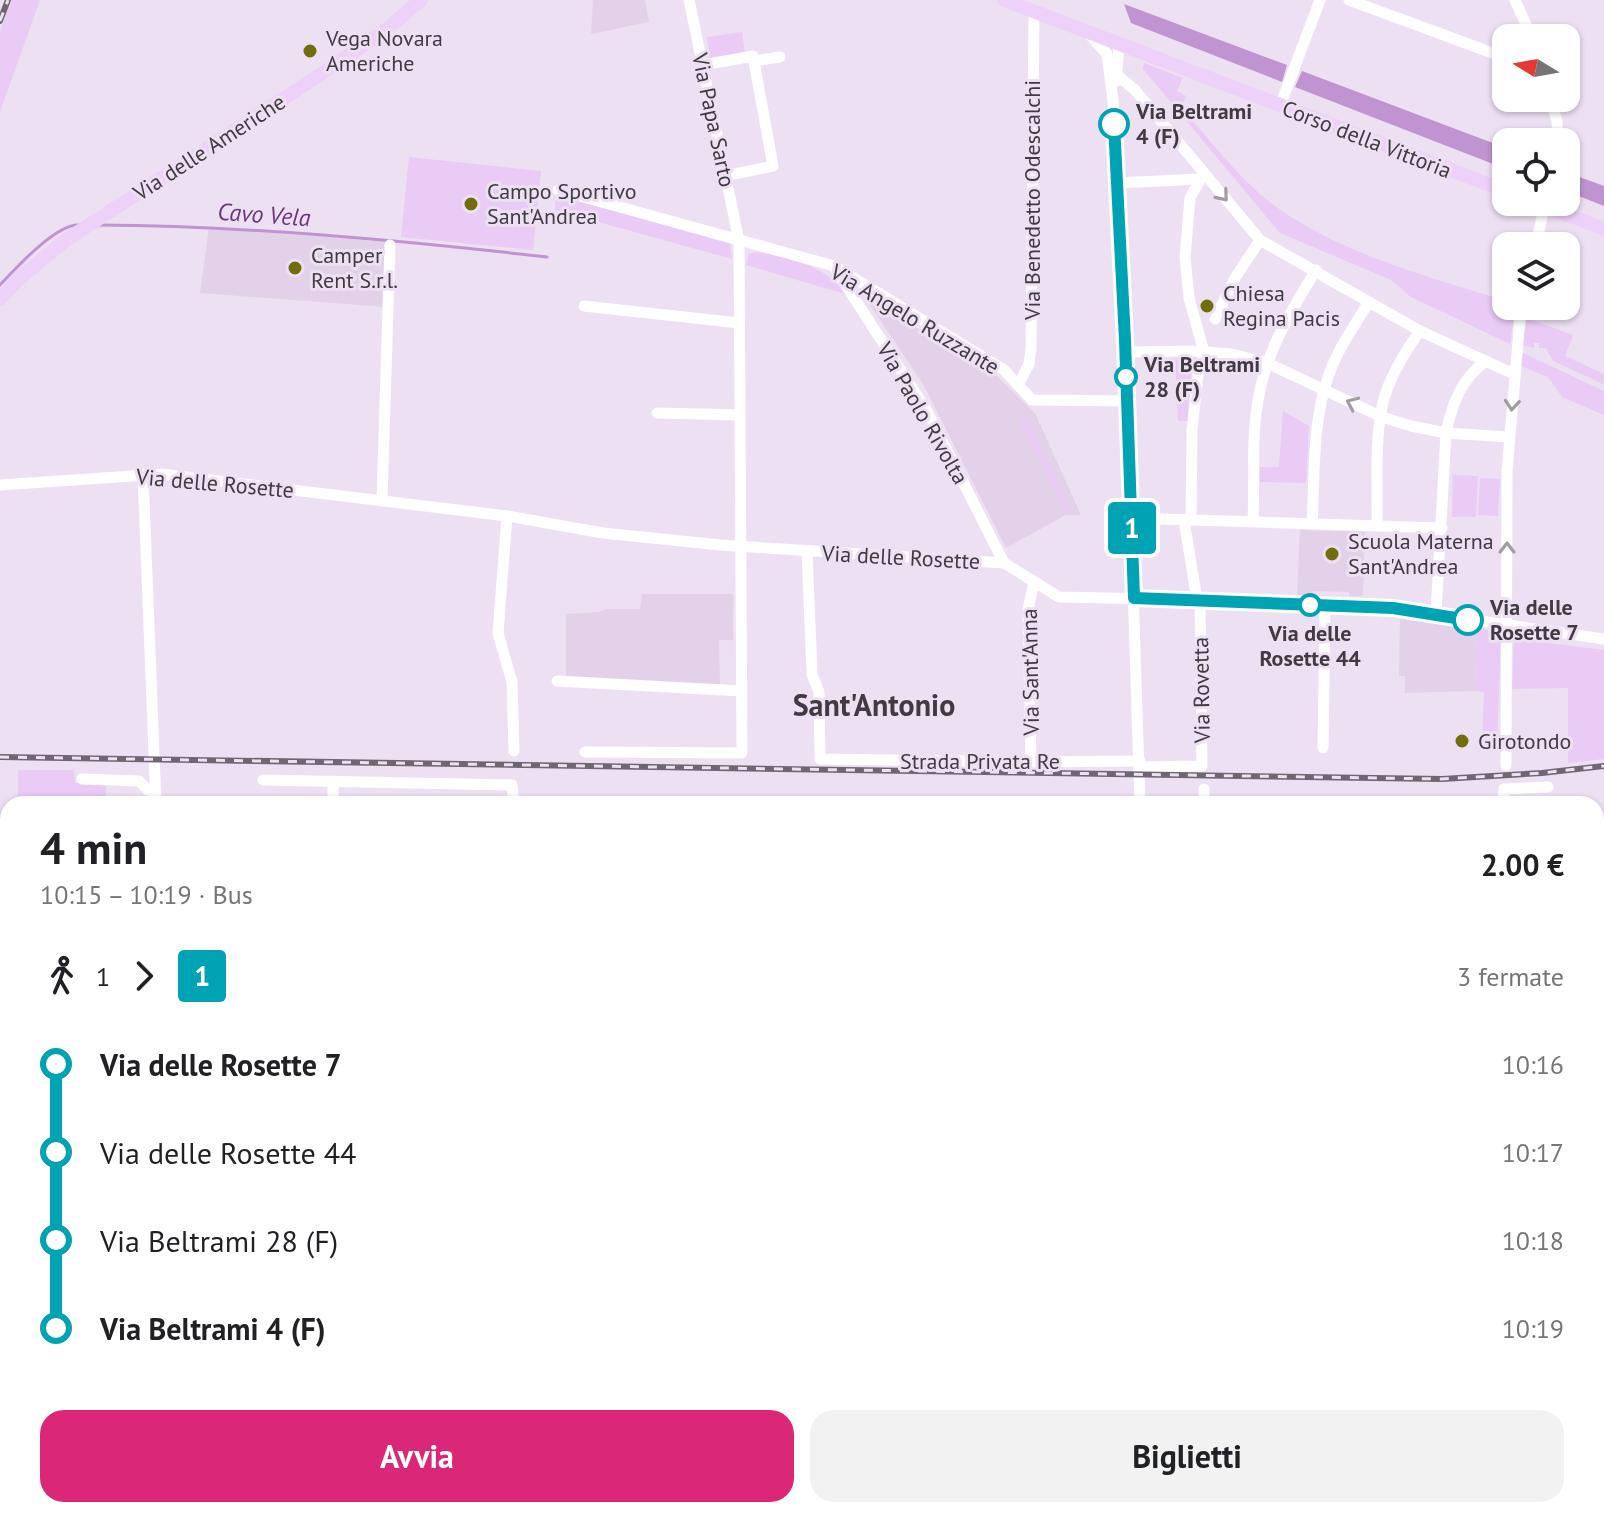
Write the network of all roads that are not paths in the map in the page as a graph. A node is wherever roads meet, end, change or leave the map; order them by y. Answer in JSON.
{"nodes":[{"id":1,"x":421,"y":0,"type":"edge"},
{"id":2,"x":689,"y":0,"type":"edge"},
{"id":3,"x":1004,"y":0,"type":"edge"},
{"id":4,"x":1320,"y":0,"type":"edge"},
{"id":5,"x":1349,"y":0,"type":"edge"},
{"id":6,"x":1515,"y":0,"type":"edge"},
{"id":7,"x":1034,"y":11,"type":"junction"},
{"id":8,"x":1528,"y":24,"type":"edge"},
{"id":9,"x":1113,"y":47,"type":"junction"},
{"id":10,"x":1492,"y":53,"type":"edge"},
{"id":11,"x":780,"y":57,"type":"dead end"},
{"id":12,"x":754,"y":61,"type":"junction"},
{"id":13,"x":703,"y":65,"type":"junction"},
{"id":14,"x":1117,"y":75,"type":"junction"},
{"id":15,"x":1113,"y":101,"type":"junction"},
{"id":16,"x":1280,"y":106,"type":"junction"},
{"id":17,"x":725,"y":176,"type":"junction"},
{"id":18,"x":1202,"y":176,"type":"junction"},
{"id":19,"x":1116,"y":183,"type":"junction"},
{"id":20,"x":1492,"y":186,"type":"edge"},
{"id":21,"x":558,"y":190,"type":"dead end"},
{"id":22,"x":1572,"y":216,"type":"edge"},
{"id":23,"x":1604,"y":229,"type":"edge"},
{"id":24,"x":1260,"y":240,"type":"junction"},
{"id":25,"x":739,"y":241,"type":"junction"},
{"id":26,"x":390,"y":245,"type":"dead end"},
{"id":27,"x":834,"y":266,"type":"junction"},
{"id":28,"x":1316,"y":270,"type":"junction"},
{"id":29,"x":0,"y":299,"type":"edge"},
{"id":30,"x":1369,"y":302,"type":"junction"},
{"id":31,"x":584,"y":306,"type":"dead end"},
{"id":32,"x":1215,"y":319,"type":"dead end"},
{"id":33,"x":1520,"y":320,"type":"edge"},
{"id":34,"x":739,"y":323,"type":"junction"},
{"id":35,"x":1420,"y":331,"type":"junction"},
{"id":36,"x":1125,"y":352,"type":"junction"},
{"id":37,"x":1204,"y":352,"type":"junction"},
{"id":38,"x":1486,"y":361,"type":"junction"},
{"id":39,"x":1267,"y":363,"type":"junction"},
{"id":40,"x":1514,"y":374,"type":"junction"},
{"id":41,"x":1018,"y":385,"type":"junction"},
{"id":42,"x":1324,"y":391,"type":"junction"},
{"id":43,"x":1127,"y":401,"type":"junction"},
{"id":44,"x":657,"y":413,"type":"dead end"},
{"id":45,"x":740,"y":415,"type":"junction"},
{"id":46,"x":1382,"y":417,"type":"junction"},
{"id":47,"x":1446,"y":433,"type":"junction"},
{"id":48,"x":1509,"y":437,"type":"junction"},
{"id":49,"x":143,"y":474,"type":"junction"},
{"id":50,"x":0,"y":485,"type":"edge"},
{"id":51,"x":382,"y":500,"type":"junction"},
{"id":52,"x":507,"y":516,"type":"junction"},
{"id":53,"x":1131,"y":518,"type":"junction"},
{"id":54,"x":1187,"y":520,"type":"junction"},
{"id":55,"x":1253,"y":521,"type":"junction"},
{"id":56,"x":1312,"y":524,"type":"junction"},
{"id":57,"x":1377,"y":526,"type":"junction"},
{"id":58,"x":1442,"y":528,"type":"junction"},
{"id":59,"x":741,"y":547,"type":"junction"},
{"id":60,"x":807,"y":551,"type":"junction"},
{"id":61,"x":1004,"y":563,"type":"junction"},
{"id":62,"x":1034,"y":582,"type":"junction"},
{"id":63,"x":1134,"y":598,"type":"junction"},
{"id":64,"x":1199,"y":600,"type":"junction"},
{"id":65,"x":1325,"y":606,"type":"junction"},
{"id":66,"x":1436,"y":614,"type":"junction"},
{"id":67,"x":1508,"y":626,"type":"junction"},
{"id":68,"x":1604,"y":639,"type":"edge"},
{"id":69,"x":557,"y":681,"type":"dead end"},
{"id":70,"x":742,"y":691,"type":"junction"},
{"id":71,"x":1323,"y":748,"type":"dead end"},
{"id":72,"x":514,"y":751,"type":"dead end"},
{"id":73,"x":585,"y":752,"type":"dead end"},
{"id":74,"x":1031,"y":762,"type":"junction"},
{"id":75,"x":1140,"y":764,"type":"junction"},
{"id":76,"x":1506,"y":765,"type":"dead end"},
{"id":77,"x":82,"y":779,"type":"dead end"},
{"id":78,"x":263,"y":780,"type":"dead end"},
{"id":79,"x":333,"y":781,"type":"junction"},
{"id":80,"x":1548,"y":787,"type":"dead end"},
{"id":81,"x":1204,"y":789,"type":"dead end"},
{"id":82,"x":154,"y":796,"type":"edge"},
{"id":83,"x":156,"y":796,"type":"edge"},
{"id":84,"x":333,"y":796,"type":"edge"},
{"id":85,"x":513,"y":796,"type":"edge"},
{"id":86,"x":1140,"y":796,"type":"edge"},
{"id":87,"x":1204,"y":796,"type":"edge"},
{"id":88,"x":1504,"y":796,"type":"edge"}],
"edges":[{"from":1,"to":29,"type":"main road","name":"Via delle Americhe"},
{"from":2,"to":13,"type":"street","name":"Via Papa Sarto"},
{"from":3,"to":7,"type":"main road","name":"Corso della Vittoria"},
{"from":4,"to":16,"type":"street"},
{"from":5,"to":10,"type":"street"},
{"from":6,"to":8,"type":"street"},
{"from":7,"to":9,"type":"main road","name":"Corso della Vittoria"},
{"from":7,"to":41,"type":"street","name":"Via Benedetto Odescalchi"},
{"from":9,"to":14,"type":"street"},
{"from":9,"to":15,"type":"street"},
{"from":9,"to":16,"type":"main road","name":"Corso della Vittoria"},
{"from":11,"to":12,"type":"street"},
{"from":12,"to":13,"type":"street"},
{"from":12,"to":17,"type":"street"},
{"from":13,"to":17,"type":"street","name":"Via Papa Sarto"},
{"from":14,"to":15,"type":"street"},
{"from":14,"to":18,"type":"street"},
{"from":15,"to":19,"type":"street"},
{"from":16,"to":20,"type":"main road","name":"Corso della Vittoria"},
{"from":17,"to":25,"type":"street","name":"Via Papa Sarto"},
{"from":18,"to":19,"type":"street"},
{"from":18,"to":24,"type":"street","one_way":true},
{"from":18,"to":37,"type":"street"},
{"from":19,"to":36,"type":"street"},
{"from":21,"to":25,"type":"street","name":"Via Angelo Ruzzante"},
{"from":22,"to":23,"type":"main road"},
{"from":24,"to":28,"type":"street"},
{"from":24,"to":32,"type":"street"},
{"from":25,"to":27,"type":"street","name":"Via Angelo Ruzzante"},
{"from":25,"to":34,"type":"street","name":"Via Papa Sarto"},
{"from":26,"to":51,"type":"street"},
{"from":27,"to":41,"type":"street","name":"Via Angelo Ruzzante"},
{"from":27,"to":61,"type":"street","name":"Via Paolo Rivolta"},
{"from":28,"to":30,"type":"street"},
{"from":28,"to":39,"type":"street"},
{"from":30,"to":35,"type":"street"},
{"from":30,"to":42,"type":"street"},
{"from":31,"to":34,"type":"street"},
{"from":33,"to":40,"type":"street"},
{"from":34,"to":45,"type":"street","name":"Via Papa Sarto"},
{"from":35,"to":38,"type":"street"},
{"from":35,"to":46,"type":"street"},
{"from":36,"to":37,"type":"street"},
{"from":36,"to":43,"type":"street"},
{"from":37,"to":39,"type":"street"},
{"from":37,"to":54,"type":"street"},
{"from":38,"to":40,"type":"street"},
{"from":38,"to":47,"type":"street"},
{"from":39,"to":42,"type":"street"},
{"from":39,"to":55,"type":"street"},
{"from":40,"to":48,"type":"street","one_way":true},
{"from":41,"to":43,"type":"street","name":"Via Angelo Ruzzante"},
{"from":46,"to":42,"type":"street","one_way":true},
{"from":42,"to":56,"type":"street"},
{"from":43,"to":53,"type":"street"},
{"from":44,"to":45,"type":"street"},
{"from":45,"to":59,"type":"street","name":"Via Papa Sarto"},
{"from":46,"to":47,"type":"street"},
{"from":46,"to":57,"type":"street"},
{"from":47,"to":48,"type":"street"},
{"from":47,"to":58,"type":"street"},
{"from":67,"to":48,"type":"street","one_way":true},
{"from":49,"to":50,"type":"street","name":"Via delle Rosette"},
{"from":49,"to":51,"type":"street","name":"Via delle Rosette"},
{"from":49,"to":83,"type":"street"},
{"from":51,"to":52,"type":"street","name":"Via delle Rosette"},
{"from":52,"to":59,"type":"street","name":"Via delle Rosette"},
{"from":52,"to":72,"type":"street"},
{"from":53,"to":54,"type":"street"},
{"from":53,"to":63,"type":"street"},
{"from":54,"to":55,"type":"street"},
{"from":54,"to":64,"type":"street"},
{"from":55,"to":56,"type":"street"},
{"from":56,"to":57,"type":"street"},
{"from":57,"to":58,"type":"street"},
{"from":58,"to":66,"type":"street"},
{"from":59,"to":60,"type":"street","name":"Via delle Rosette"},
{"from":59,"to":70,"type":"street","name":"Via Papa Sarto"},
{"from":60,"to":61,"type":"street","name":"Via delle Rosette"},
{"from":60,"to":74,"type":"street","name":"Strada Privata Re"},
{"from":61,"to":62,"type":"street","name":"Via delle Rosette"},
{"from":62,"to":63,"type":"street","name":"Via delle Rosette"},
{"from":62,"to":74,"type":"street","name":"Via Sant'Anna"},
{"from":63,"to":64,"type":"street","name":"Via delle Rosette"},
{"from":63,"to":75,"type":"street"},
{"from":64,"to":65,"type":"street","name":"Via delle Rosette"},
{"from":64,"to":75,"type":"street","name":"Via Rovetta"},
{"from":65,"to":66,"type":"street","name":"Via delle Rosette"},
{"from":65,"to":71,"type":"street"},
{"from":66,"to":67,"type":"street","name":"Via delle Rosette"},
{"from":67,"to":68,"type":"street","name":"Via delle Rosette"},
{"from":67,"to":76,"type":"street"},
{"from":69,"to":70,"type":"street"},
{"from":70,"to":73,"type":"street","name":"Via Papa Sarto"},
{"from":74,"to":75,"type":"street","name":"Strada Privata Re"},
{"from":75,"to":86,"type":"street"},
{"from":77,"to":82,"type":"street"},
{"from":78,"to":79,"type":"street"},
{"from":79,"to":84,"type":"street"},
{"from":79,"to":85,"type":"street"},
{"from":80,"to":88,"type":"street"},
{"from":81,"to":87,"type":"street"}]}
